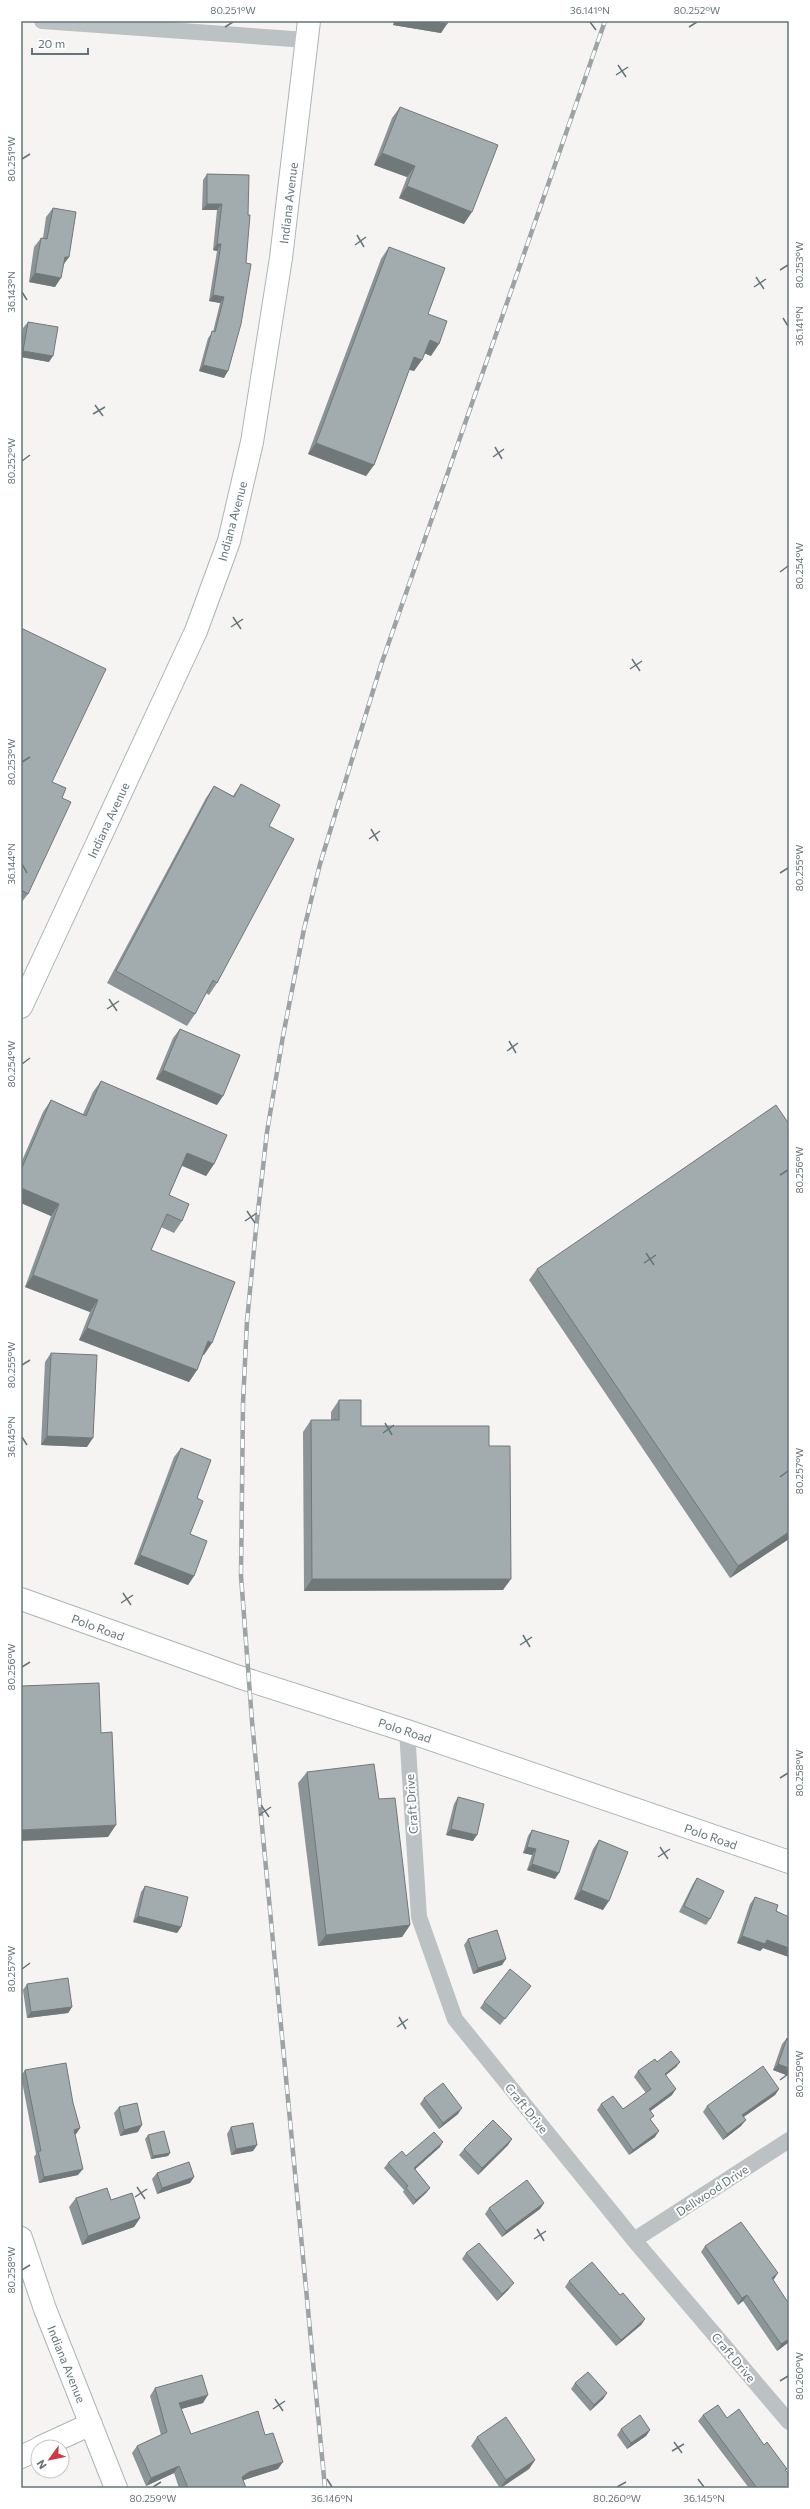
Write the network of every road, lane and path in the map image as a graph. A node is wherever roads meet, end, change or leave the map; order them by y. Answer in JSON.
{"nodes":[{"id":1,"x":42,"y":21,"type":"edge"},
{"id":2,"x":308,"y":30,"type":"edge"},
{"id":3,"x":21,"y":1008,"type":"edge"},
{"id":4,"x":21,"y":1599,"type":"edge"},
{"id":5,"x":407,"y":1731,"type":"junction"},
{"id":6,"x":789,"y":1862,"type":"edge"},
{"id":7,"x":789,"y":2140,"type":"edge"},
{"id":8,"x":21,"y":2238,"type":"edge"},
{"id":9,"x":634,"y":2240,"type":"junction"},
{"id":10,"x":789,"y":2422,"type":"edge"},
{"id":11,"x":91,"y":2424,"type":"junction"},
{"id":12,"x":58,"y":2439,"type":"edge"},
{"id":13,"x":30,"y":2452,"type":"edge"},
{"id":14,"x":21,"y":2457,"type":"edge"},
{"id":15,"x":116,"y":2488,"type":"edge"}],
"edges":[{"from":1,"to":2,"type":"street"},
{"from":2,"to":3,"type":"main road","name":"Indiana Avenue"},
{"from":4,"to":5,"type":"main road","name":"Polo Road"},
{"from":5,"to":6,"type":"main road","name":"Polo Road"},
{"from":5,"to":9,"type":"street","name":"Craft Drive"},
{"from":7,"to":9,"type":"street","name":"Dellwood Drive"},
{"from":8,"to":11,"type":"main road","name":"Indiana Avenue"},
{"from":9,"to":10,"type":"street","name":"Craft Drive"},
{"from":11,"to":12,"type":"main road"},
{"from":11,"to":15,"type":"main road","name":"Indiana Avenue"},
{"from":13,"to":14,"type":"main road"}]}
